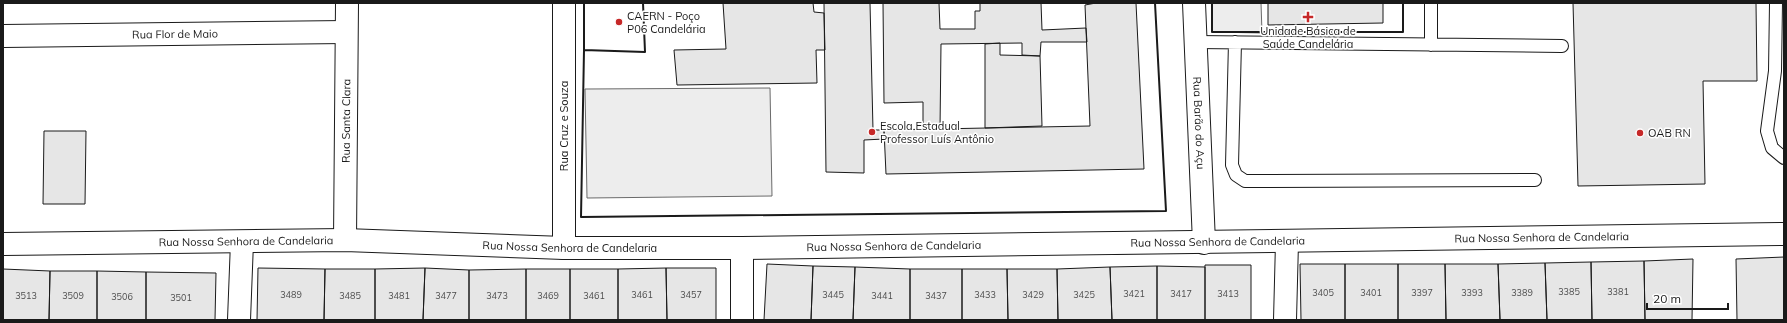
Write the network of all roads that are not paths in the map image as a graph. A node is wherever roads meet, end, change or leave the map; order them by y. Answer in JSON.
{"nodes":[{"id":1,"x":347,"y":3,"type":"edge"},
{"id":2,"x":564,"y":3,"type":"edge"},
{"id":3,"x":1194,"y":3,"type":"edge"},
{"id":4,"x":1431,"y":3,"type":"edge"},
{"id":5,"x":1776,"y":3,"type":"edge"},
{"id":6,"x":346,"y":32,"type":"junction"},
{"id":7,"x":3,"y":36,"type":"edge"},
{"id":8,"x":1196,"y":42,"type":"junction"},
{"id":9,"x":1235,"y":42,"type":"junction"},
{"id":10,"x":1431,"y":45,"type":"junction"},
{"id":11,"x":1562,"y":46,"type":"dead end"},
{"id":12,"x":1784,"y":158,"type":"edge"},
{"id":13,"x":1535,"y":180,"type":"dead end"},
{"id":14,"x":1784,"y":234,"type":"edge"},
{"id":15,"x":345,"y":240,"type":"junction"},
{"id":16,"x":242,"y":242,"type":"junction"},
{"id":17,"x":1287,"y":242,"type":"junction"},
{"id":18,"x":1204,"y":243,"type":"junction"},
{"id":19,"x":3,"y":244,"type":"edge"},
{"id":20,"x":564,"y":248,"type":"junction"},
{"id":21,"x":742,"y":248,"type":"junction"},
{"id":22,"x":239,"y":320,"type":"edge"},
{"id":23,"x":742,"y":320,"type":"edge"},
{"id":24,"x":1285,"y":320,"type":"edge"}],
"edges":[{"from":1,"to":6,"type":"street","name":"Rua Santa Clara"},
{"from":2,"to":20,"type":"street","name":"Rua Cruz e Souza"},
{"from":3,"to":8,"type":"street","name":"Rua Barão do Açu"},
{"from":4,"to":10,"type":"lane"},
{"from":5,"to":12,"type":"lane"},
{"from":6,"to":7,"type":"street","name":"Rua Flor de Maio"},
{"from":6,"to":15,"type":"street","name":"Rua Santa Clara"},
{"from":8,"to":9,"type":"lane"},
{"from":8,"to":18,"type":"street","name":"Rua Barão do Açu"},
{"from":9,"to":10,"type":"lane"},
{"from":9,"to":13,"type":"lane"},
{"from":10,"to":11,"type":"lane"},
{"from":14,"to":17,"type":"street","name":"Rua Nossa Senhora de Candelaria"},
{"from":15,"to":16,"type":"street","name":"Rua Nossa Senhora de Candelaria"},
{"from":15,"to":20,"type":"street","name":"Rua Nossa Senhora de Candelaria"},
{"from":16,"to":19,"type":"street","name":"Rua Nossa Senhora de Candelaria"},
{"from":16,"to":22,"type":"street"},
{"from":17,"to":18,"type":"street","name":"Rua Nossa Senhora de Candelaria"},
{"from":17,"to":24,"type":"street"},
{"from":18,"to":21,"type":"street","name":"Rua Nossa Senhora de Candelaria"},
{"from":20,"to":21,"type":"street","name":"Rua Nossa Senhora de Candelaria"},
{"from":21,"to":23,"type":"street"}]}
